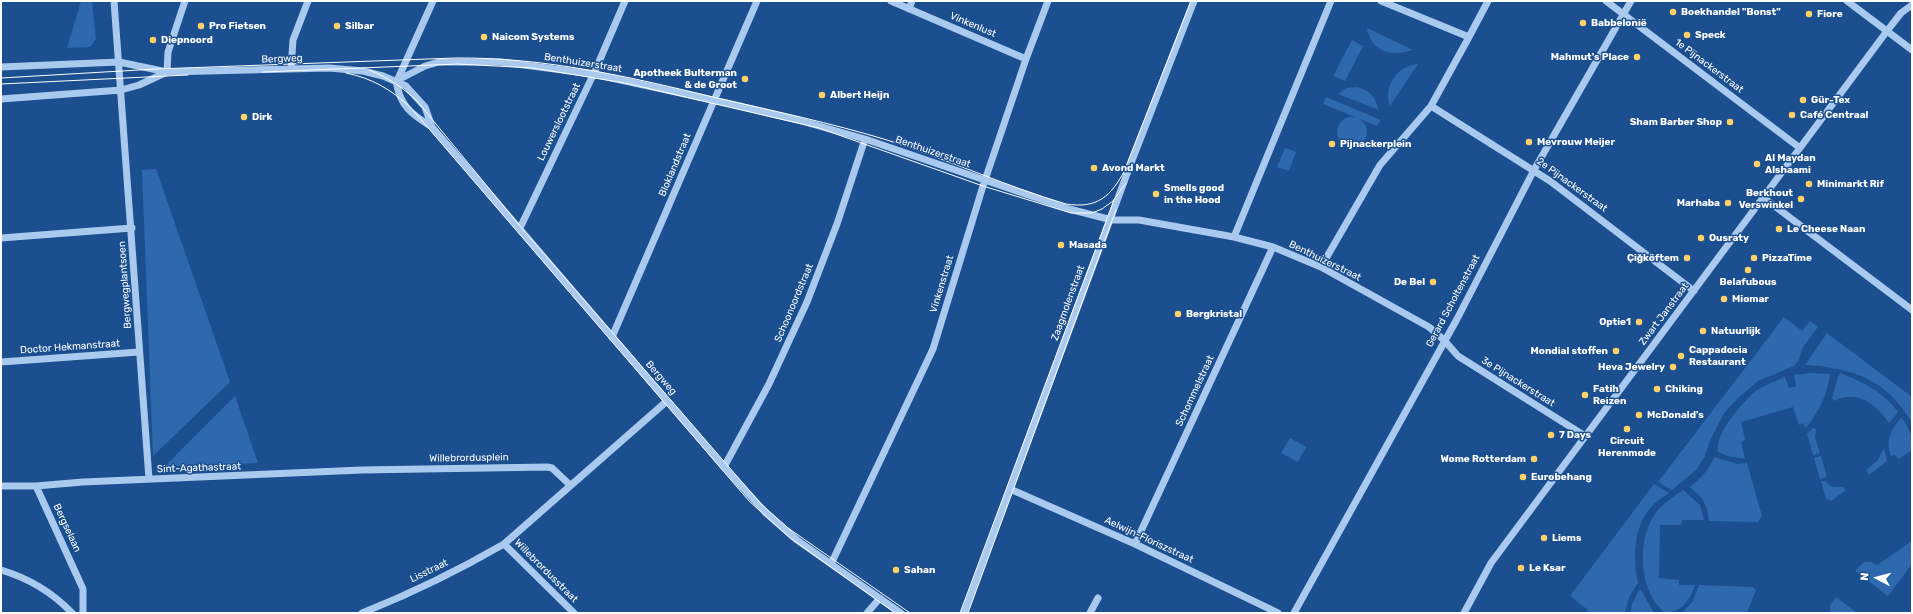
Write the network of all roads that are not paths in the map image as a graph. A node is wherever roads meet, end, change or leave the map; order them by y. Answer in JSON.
{"nodes":[{"id":1,"x":114,"y":1,"type":"edge"},
{"id":2,"x":185,"y":1,"type":"edge"},
{"id":3,"x":308,"y":1,"type":"edge"},
{"id":4,"x":433,"y":1,"type":"edge"},
{"id":5,"x":625,"y":1,"type":"edge"},
{"id":6,"x":757,"y":1,"type":"edge"},
{"id":7,"x":891,"y":1,"type":"edge"},
{"id":8,"x":912,"y":1,"type":"edge"},
{"id":9,"x":1048,"y":1,"type":"edge"},
{"id":10,"x":1194,"y":1,"type":"edge"},
{"id":11,"x":1331,"y":1,"type":"edge"},
{"id":12,"x":1381,"y":1,"type":"edge"},
{"id":13,"x":1488,"y":1,"type":"edge"},
{"id":14,"x":1606,"y":1,"type":"edge"},
{"id":15,"x":1632,"y":1,"type":"edge"},
{"id":16,"x":1847,"y":1,"type":"edge"},
{"id":17,"x":1912,"y":5,"type":"edge"},
{"id":18,"x":909,"y":9,"type":"junction"},
{"id":19,"x":1623,"y":14,"type":"junction"},
{"id":20,"x":1888,"y":31,"type":"junction"},
{"id":21,"x":1469,"y":38,"type":"junction"},
{"id":22,"x":1912,"y":50,"type":"edge"},
{"id":23,"x":1026,"y":59,"type":"junction"},
{"id":24,"x":119,"y":62,"type":"junction"},
{"id":25,"x":1,"y":67,"type":"edge"},
{"id":26,"x":291,"y":68,"type":"junction"},
{"id":27,"x":167,"y":72,"type":"junction"},
{"id":28,"x":593,"y":74,"type":"junction"},
{"id":29,"x":396,"y":81,"type":"junction"},
{"id":30,"x":121,"y":90,"type":"junction"},
{"id":31,"x":1,"y":99,"type":"edge"},
{"id":32,"x":714,"y":100,"type":"junction"},
{"id":33,"x":1431,"y":106,"type":"junction"},
{"id":34,"x":432,"y":127,"type":"junction"},
{"id":35,"x":865,"y":139,"type":"junction"},
{"id":36,"x":1800,"y":148,"type":"junction"},
{"id":37,"x":1534,"y":170,"type":"junction"},
{"id":38,"x":985,"y":180,"type":"junction"},
{"id":39,"x":1764,"y":198,"type":"junction"},
{"id":40,"x":1109,"y":220,"type":"junction"},
{"id":41,"x":132,"y":228,"type":"junction"},
{"id":42,"x":520,"y":228,"type":"junction"},
{"id":43,"x":1234,"y":237,"type":"junction"},
{"id":44,"x":1,"y":238,"type":"edge"},
{"id":45,"x":1273,"y":246,"type":"junction"},
{"id":46,"x":1321,"y":267,"type":"junction"},
{"id":47,"x":1694,"y":291,"type":"junction"},
{"id":48,"x":1909,"y":307,"type":"edge"},
{"id":49,"x":612,"y":337,"type":"junction"},
{"id":50,"x":1444,"y":340,"type":"junction"},
{"id":51,"x":140,"y":352,"type":"junction"},
{"id":52,"x":1,"y":362,"type":"edge"},
{"id":53,"x":667,"y":400,"type":"junction"},
{"id":54,"x":1585,"y":436,"type":"junction"},
{"id":55,"x":724,"y":467,"type":"junction"},
{"id":56,"x":362,"y":470,"type":"joint"},
{"id":57,"x":149,"y":479,"type":"junction"},
{"id":58,"x":570,"y":485,"type":"junction"},
{"id":59,"x":1,"y":486,"type":"edge"},
{"id":60,"x":36,"y":486,"type":"junction"},
{"id":61,"x":1010,"y":489,"type":"junction"},
{"id":62,"x":504,"y":544,"type":"junction"},
{"id":63,"x":1135,"y":544,"type":"junction"},
{"id":64,"x":831,"y":564,"type":"junction"},
{"id":65,"x":1,"y":570,"type":"edge"},
{"id":66,"x":880,"y":598,"type":"junction"},
{"id":67,"x":1098,"y":598,"type":"dead end"},
{"id":68,"x":72,"y":613,"type":"edge"},
{"id":69,"x":83,"y":613,"type":"edge"},
{"id":70,"x":362,"y":613,"type":"edge"},
{"id":71,"x":574,"y":613,"type":"edge"},
{"id":72,"x":867,"y":613,"type":"edge"},
{"id":73,"x":901,"y":613,"type":"edge"},
{"id":74,"x":964,"y":613,"type":"edge"},
{"id":75,"x":1090,"y":613,"type":"edge"},
{"id":76,"x":1278,"y":613,"type":"edge"},
{"id":77,"x":1294,"y":613,"type":"edge"},
{"id":78,"x":1464,"y":613,"type":"edge"}],
"edges":[{"from":1,"to":24,"type":"street","name":"Bergwegplantsoen"},
{"from":2,"to":27,"type":"street"},
{"from":3,"to":26,"type":"street"},
{"from":4,"to":29,"type":"street"},
{"from":5,"to":28,"type":"street","name":"Louwerslootstraat"},
{"from":6,"to":32,"type":"street","name":"Bloklandstraat"},
{"from":7,"to":18,"type":"street","name":"Vinkenlust"},
{"from":8,"to":18,"type":"street"},
{"from":9,"to":23,"type":"street","name":"Vinkenstraat"},
{"from":10,"to":40,"type":"street","name":"Zaagmolenstraat"},
{"from":11,"to":43,"type":"street"},
{"from":12,"to":21,"type":"street"},
{"from":13,"to":21,"type":"street"},
{"from":14,"to":19,"type":"street","name":"1e Pijnackerstraat"},
{"from":15,"to":19,"type":"street","name":"Gerard Scholtenstraat"},
{"from":16,"to":20,"type":"street"},
{"from":17,"to":20,"type":"street","name":"Zwart Janstraat"},
{"from":18,"to":23,"type":"street","name":"Vinkenlust"},
{"from":19,"to":36,"type":"street","name":"1e Pijnackerstraat"},
{"from":19,"to":37,"type":"street","name":"Gerard Scholtenstraat"},
{"from":20,"to":22,"type":"street"},
{"from":20,"to":36,"type":"street","name":"Zwart Janstraat"},
{"from":21,"to":33,"type":"street"},
{"from":23,"to":38,"type":"street","name":"Vinkenstraat"},
{"from":24,"to":25,"type":"street","name":"Bergweg"},
{"from":24,"to":27,"type":"street","name":"Bergweg"},
{"from":24,"to":30,"type":"street","name":"Bergwegplantsoen"},
{"from":26,"to":27,"type":"street","name":"Bergweg"},
{"from":26,"to":29,"type":"street","name":"Bergweg"},
{"from":27,"to":30,"type":"street","name":"Bergweg"},
{"from":28,"to":29,"type":"street","name":"Benthuizerstraat"},
{"from":28,"to":32,"type":"street","name":"Benthuizerstraat"},
{"from":28,"to":42,"type":"street","name":"Louwerslootstraat"},
{"from":29,"to":34,"type":"street","name":"Bergweg"},
{"from":29,"to":34,"type":"street","name":"Bergweg"},
{"from":30,"to":31,"type":"street","name":"Bergweg"},
{"from":30,"to":41,"type":"street","name":"Bergwegplantsoen"},
{"from":32,"to":35,"type":"street","name":"Benthuizerstraat"},
{"from":32,"to":49,"type":"street","name":"Bloklandstraat"},
{"from":33,"to":37,"type":"street","name":"2e Pijnackerstraat"},
{"from":33,"to":46,"type":"street"},
{"from":34,"to":42,"type":"street","name":"Bergweg"},
{"from":35,"to":38,"type":"street","name":"Benthuizerstraat"},
{"from":35,"to":55,"type":"street","name":"Schoonoordstraat"},
{"from":36,"to":39,"type":"street","name":"Zwart Janstraat"},
{"from":37,"to":47,"type":"street","name":"2e Pijnackerstraat"},
{"from":37,"to":50,"type":"street","name":"Gerard Scholtenstraat"},
{"from":38,"to":40,"type":"street","name":"Benthuizerstraat"},
{"from":38,"to":64,"type":"street","name":"Vinkenstraat"},
{"from":39,"to":47,"type":"street","name":"Zwart Janstraat"},
{"from":39,"to":48,"type":"street"},
{"from":40,"to":43,"type":"street","name":"Benthuizerstraat"},
{"from":40,"to":61,"type":"street","name":"Zaagmolenstraat"},
{"from":41,"to":44,"type":"street"},
{"from":41,"to":51,"type":"street","name":"Bergwegplantsoen"},
{"from":42,"to":49,"type":"street","name":"Bergweg"},
{"from":43,"to":45,"type":"street","name":"Benthuizerstraat"},
{"from":45,"to":46,"type":"street","name":"Benthuizerstraat"},
{"from":45,"to":63,"type":"street","name":"Schommelstraat"},
{"from":46,"to":50,"type":"street","name":"Benthuizerstraat"},
{"from":47,"to":54,"type":"street","name":"Zwart Janstraat"},
{"from":49,"to":53,"type":"street","name":"Bergweg"},
{"from":50,"to":54,"type":"street","name":"3e Pijnackerstraat"},
{"from":50,"to":77,"type":"street","name":"Gerard Scholtenstraat"},
{"from":51,"to":52,"type":"street","name":"Doctor Hekmanstraat"},
{"from":51,"to":57,"type":"street","name":"Bergwegplantsoen"},
{"from":53,"to":55,"type":"street","name":"Bergweg"},
{"from":53,"to":58,"type":"street"},
{"from":54,"to":78,"type":"street","name":"Zwart Janstraat"},
{"from":55,"to":64,"type":"street","name":"Bergweg"},
{"from":56,"to":57,"type":"street","name":"Sint-Agathastraat"},
{"from":56,"to":58,"type":"street","name":"Willebrordusplein"},
{"from":57,"to":60,"type":"street","name":"Sint-Agathastraat"},
{"from":58,"to":62,"type":"street"},
{"from":59,"to":60,"type":"street"},
{"from":60,"to":69,"type":"street","name":"Bergselaan"},
{"from":61,"to":63,"type":"street","name":"Aelwijn-Floriszstraat"},
{"from":61,"to":74,"type":"street","name":"Zaagmolenstraat"},
{"from":62,"to":70,"type":"street","name":"Lisstraat"},
{"from":62,"to":71,"type":"street","name":"Willebrordusstraat"},
{"from":63,"to":76,"type":"street","name":"Aelwijn-Floriszstraat"},
{"from":64,"to":66,"type":"street","name":"Bergweg"},
{"from":65,"to":68,"type":"street"},
{"from":66,"to":72,"type":"street"},
{"from":66,"to":73,"type":"street","name":"Bergweg"},
{"from":67,"to":75,"type":"street"}]}
